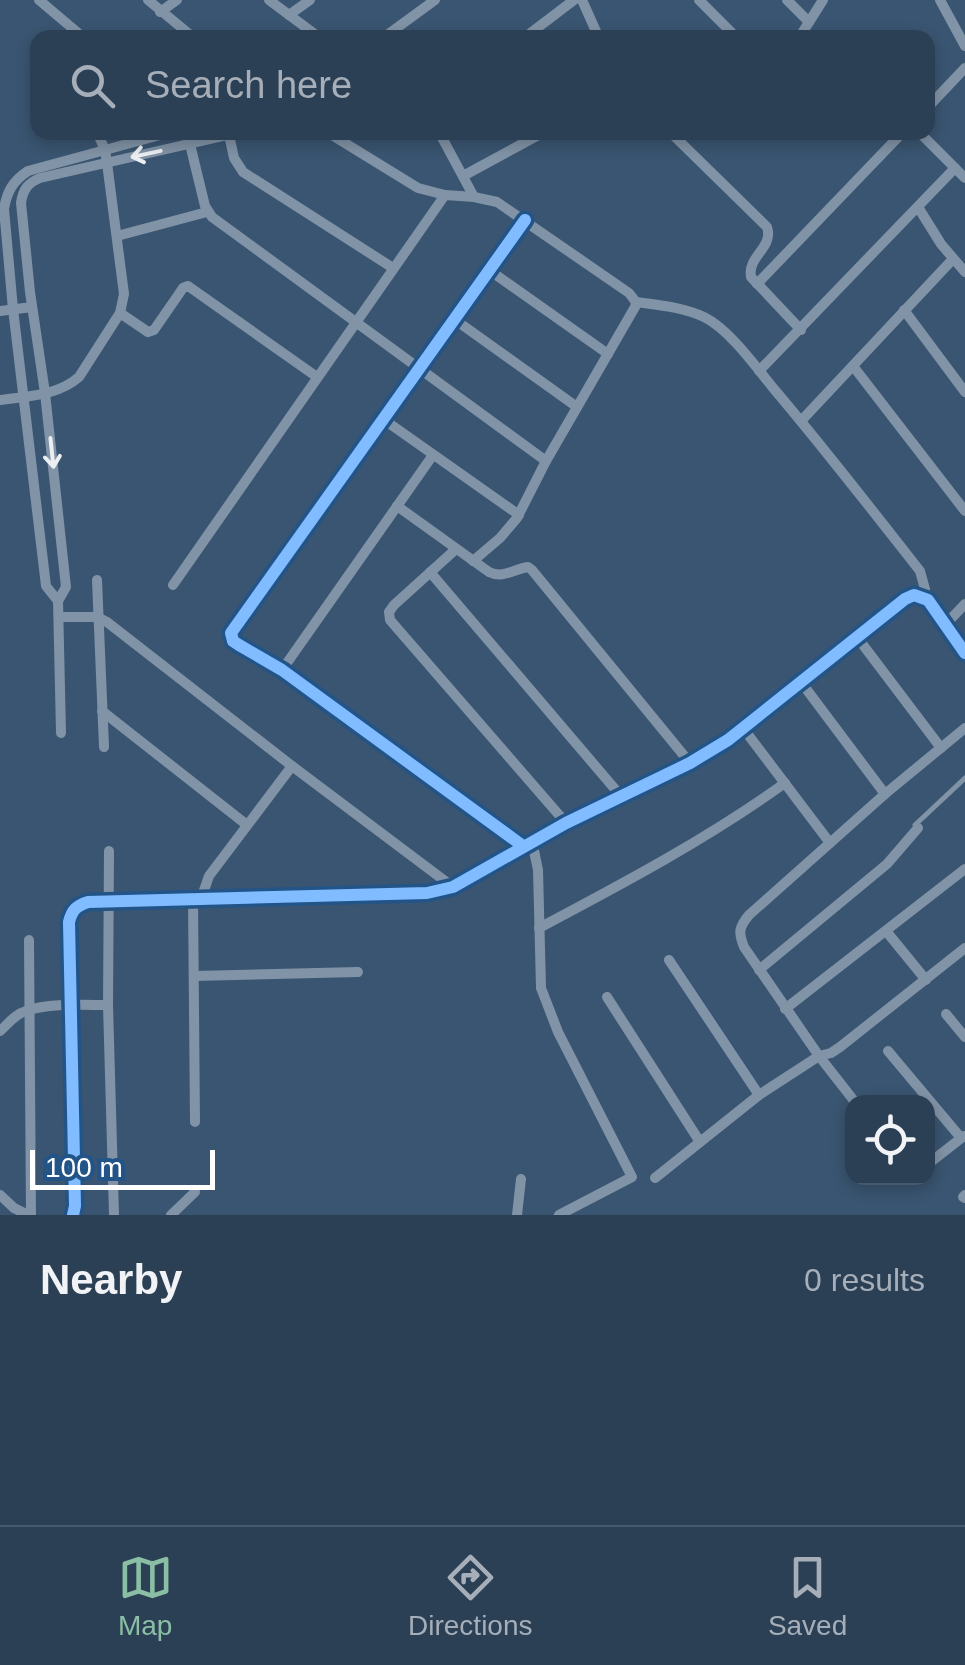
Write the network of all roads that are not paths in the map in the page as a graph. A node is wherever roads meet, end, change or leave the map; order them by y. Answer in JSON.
{"nodes":[{"id":1,"x":39,"y":0,"type":"edge"},
{"id":2,"x":148,"y":0,"type":"edge"},
{"id":3,"x":177,"y":0,"type":"edge"},
{"id":4,"x":269,"y":0,"type":"edge"},
{"id":5,"x":310,"y":0,"type":"edge"},
{"id":6,"x":435,"y":0,"type":"edge"},
{"id":7,"x":578,"y":0,"type":"edge"},
{"id":8,"x":699,"y":0,"type":"edge"},
{"id":9,"x":787,"y":0,"type":"edge"},
{"id":10,"x":823,"y":0,"type":"edge"},
{"id":11,"x":940,"y":0,"type":"edge"},
{"id":12,"x":160,"y":12,"type":"junction"},
{"id":13,"x":290,"y":15,"type":"junction"},
{"id":14,"x":809,"y":22,"type":"junction"},
{"id":15,"x":75,"y":30,"type":"edge"},
{"id":16,"x":184,"y":30,"type":"edge"},
{"id":17,"x":310,"y":30,"type":"edge"},
{"id":18,"x":394,"y":30,"type":"edge"},
{"id":19,"x":535,"y":30,"type":"edge"},
{"id":20,"x":595,"y":30,"type":"edge"},
{"id":21,"x":728,"y":30,"type":"edge"},
{"id":22,"x":804,"y":30,"type":"edge"},
{"id":23,"x":965,"y":46,"type":"edge"},
{"id":24,"x":965,"y":68,"type":"edge"},
{"id":25,"x":935,"y":100,"type":"edge"},
{"id":26,"x":101,"y":140,"type":"edge"},
{"id":27,"x":142,"y":140,"type":"edge"},
{"id":28,"x":181,"y":140,"type":"edge"},
{"id":29,"x":189,"y":140,"type":"edge"},
{"id":30,"x":235,"y":140,"type":"edge"},
{"id":31,"x":341,"y":140,"type":"edge"},
{"id":32,"x":443,"y":140,"type":"edge"},
{"id":33,"x":529,"y":140,"type":"edge"},
{"id":34,"x":678,"y":140,"type":"edge"},
{"id":35,"x":895,"y":140,"type":"edge"},
{"id":36,"x":927,"y":140,"type":"edge"},
{"id":37,"x":105,"y":150,"type":"junction"},
{"id":38,"x":108,"y":162,"type":"junction"},
{"id":39,"x":955,"y":168,"type":"junction"},
{"id":40,"x":463,"y":176,"type":"junction"},
{"id":41,"x":965,"y":178,"type":"edge"},
{"id":42,"x":22,"y":182,"type":"junction"},
{"id":43,"x":445,"y":195,"type":"junction"},
{"id":44,"x":474,"y":197,"type":"junction"},
{"id":45,"x":918,"y":206,"type":"junction"},
{"id":46,"x":208,"y":212,"type":"junction"},
{"id":47,"x":525,"y":220,"type":"junction"},
{"id":48,"x":117,"y":236,"type":"junction"},
{"id":49,"x":953,"y":259,"type":"junction"},
{"id":50,"x":394,"y":268,"type":"junction"},
{"id":51,"x":489,"y":270,"type":"junction"},
{"id":52,"x":965,"y":272,"type":"edge"},
{"id":53,"x":757,"y":284,"type":"junction"},
{"id":54,"x":30,"y":292,"type":"junction"},
{"id":55,"x":6,"y":296,"type":"edge"},
{"id":56,"x":636,"y":302,"type":"junction"},
{"id":57,"x":32,"y":307,"type":"junction"},
{"id":58,"x":13,"y":309,"type":"junction"},
{"id":59,"x":904,"y":310,"type":"junction"},
{"id":60,"x":0,"y":311,"type":"edge"},
{"id":61,"x":120,"y":313,"type":"junction"},
{"id":62,"x":454,"y":319,"type":"junction"},
{"id":63,"x":356,"y":322,"type":"junction"},
{"id":64,"x":801,"y":330,"type":"junction"},
{"id":65,"x":608,"y":354,"type":"junction"},
{"id":66,"x":853,"y":366,"type":"junction"},
{"id":67,"x":419,"y":368,"type":"junction"},
{"id":68,"x":759,"y":371,"type":"junction"},
{"id":69,"x":317,"y":377,"type":"junction"},
{"id":70,"x":965,"y":392,"type":"edge"},
{"id":71,"x":45,"y":394,"type":"junction"},
{"id":72,"x":24,"y":396,"type":"junction"},
{"id":73,"x":0,"y":400,"type":"edge"},
{"id":74,"x":577,"y":407,"type":"junction"},
{"id":75,"x":383,"y":419,"type":"junction"},
{"id":76,"x":801,"y":421,"type":"junction"},
{"id":77,"x":434,"y":455,"type":"junction"},
{"id":78,"x":546,"y":461,"type":"junction"},
{"id":79,"x":397,"y":506,"type":"junction"},
{"id":80,"x":965,"y":511,"type":"edge"},
{"id":81,"x":518,"y":516,"type":"junction"},
{"id":82,"x":456,"y":549,"type":"junction"},
{"id":83,"x":472,"y":561,"type":"junction"},
{"id":84,"x":430,"y":572,"type":"junction"},
{"id":85,"x":97,"y":580,"type":"dead end"},
{"id":86,"x":173,"y":585,"type":"dead end"},
{"id":87,"x":921,"y":596,"type":"junction"},
{"id":88,"x":58,"y":601,"type":"junction"},
{"id":89,"x":965,"y":604,"type":"edge"},
{"id":90,"x":59,"y":617,"type":"junction"},
{"id":91,"x":97,"y":617,"type":"junction"},
{"id":92,"x":945,"y":625,"type":"junction"},
{"id":93,"x":857,"y":638,"type":"junction"},
{"id":94,"x":965,"y":653,"type":"edge"},
{"id":95,"x":282,"y":670,"type":"junction"},
{"id":96,"x":801,"y":682,"type":"junction"},
{"id":97,"x":102,"y":710,"type":"junction"},
{"id":98,"x":744,"y":728,"type":"junction"},
{"id":99,"x":965,"y":728,"type":"edge"},
{"id":100,"x":61,"y":734,"type":"dead end"},
{"id":101,"x":104,"y":747,"type":"dead end"},
{"id":102,"x":941,"y":748,"type":"junction"},
{"id":103,"x":690,"y":763,"type":"junction"},
{"id":104,"x":292,"y":766,"type":"junction"},
{"id":105,"x":965,"y":778,"type":"edge"},
{"id":106,"x":785,"y":783,"type":"junction"},
{"id":107,"x":885,"y":794,"type":"junction"},
{"id":108,"x":620,"y":796,"type":"junction"},
{"id":109,"x":566,"y":823,"type":"junction"},
{"id":110,"x":247,"y":825,"type":"junction"},
{"id":111,"x":916,"y":826,"type":"joint"},
{"id":112,"x":528,"y":843,"type":"junction"},
{"id":113,"x":830,"y":843,"type":"junction"},
{"id":114,"x":110,"y":851,"type":"dead end"},
{"id":115,"x":965,"y":869,"type":"edge"},
{"id":116,"x":453,"y":887,"type":"junction"},
{"id":117,"x":197,"y":899,"type":"junction"},
{"id":118,"x":110,"y":901,"type":"junction"},
{"id":119,"x":540,"y":928,"type":"junction"},
{"id":120,"x":886,"y":932,"type":"junction"},
{"id":121,"x":28,"y":940,"type":"dead end"},
{"id":122,"x":965,"y":948,"type":"edge"},
{"id":123,"x":669,"y":960,"type":"dead end"},
{"id":124,"x":759,"y":970,"type":"junction"},
{"id":125,"x":358,"y":972,"type":"dead end"},
{"id":126,"x":194,"y":976,"type":"junction"},
{"id":127,"x":926,"y":980,"type":"junction"},
{"id":128,"x":607,"y":997,"type":"dead end"},
{"id":129,"x":70,"y":1005,"type":"junction"},
{"id":130,"x":108,"y":1005,"type":"junction"},
{"id":131,"x":785,"y":1009,"type":"junction"},
{"id":132,"x":28,"y":1010,"type":"junction"},
{"id":133,"x":946,"y":1014,"type":"dead end"},
{"id":134,"x":0,"y":1031,"type":"edge"},
{"id":135,"x":965,"y":1036,"type":"edge"},
{"id":136,"x":888,"y":1052,"type":"dead end"},
{"id":137,"x":819,"y":1056,"type":"junction"},
{"id":138,"x":759,"y":1095,"type":"junction"},
{"id":139,"x":850,"y":1095,"type":"edge"},
{"id":140,"x":196,"y":1122,"type":"dead end"},
{"id":141,"x":963,"y":1136,"type":"edge"},
{"id":142,"x":700,"y":1142,"type":"junction"},
{"id":143,"x":935,"y":1158,"type":"edge"},
{"id":144,"x":655,"y":1178,"type":"dead end"},
{"id":145,"x":522,"y":1179,"type":"dead end"},
{"id":146,"x":194,"y":1192,"type":"dead end"},
{"id":147,"x":0,"y":1196,"type":"edge"},
{"id":148,"x":29,"y":1215,"type":"edge"},
{"id":149,"x":73,"y":1215,"type":"edge"},
{"id":150,"x":114,"y":1215,"type":"edge"},
{"id":151,"x":171,"y":1215,"type":"edge"},
{"id":152,"x":517,"y":1215,"type":"edge"},
{"id":153,"x":558,"y":1215,"type":"edge"}],
"edges":[{"from":1,"to":15,"type":"street"},
{"from":2,"to":12,"type":"street"},
{"from":3,"to":12,"type":"street"},
{"from":4,"to":13,"type":"street"},
{"from":5,"to":13,"type":"street"},
{"from":6,"to":18,"type":"street"},
{"from":7,"to":19,"type":"street"},
{"from":7,"to":20,"type":"street"},
{"from":8,"to":21,"type":"street"},
{"from":9,"to":14,"type":"street"},
{"from":10,"to":14,"type":"street"},
{"from":11,"to":23,"type":"street"},
{"from":12,"to":16,"type":"street"},
{"from":13,"to":17,"type":"street"},
{"from":14,"to":22,"type":"street"},
{"from":24,"to":25,"type":"street"},
{"from":26,"to":37,"type":"street"},
{"from":27,"to":37,"type":"street"},
{"from":28,"to":38,"type":"street","one_way":true},
{"from":29,"to":46,"type":"street"},
{"from":30,"to":50,"type":"street"},
{"from":31,"to":43,"type":"street"},
{"from":32,"to":40,"type":"street"},
{"from":33,"to":40,"type":"street"},
{"from":34,"to":53,"type":"street"},
{"from":35,"to":53,"type":"street"},
{"from":36,"to":39,"type":"street"},
{"from":37,"to":38,"type":"street"},
{"from":37,"to":42,"type":"street"},
{"from":38,"to":42,"type":"street"},
{"from":38,"to":48,"type":"street"},
{"from":39,"to":41,"type":"street"},
{"from":39,"to":45,"type":"street"},
{"from":40,"to":44,"type":"street"},
{"from":42,"to":54,"type":"street"},
{"from":42,"to":55,"type":"street"},
{"from":43,"to":44,"type":"street"},
{"from":43,"to":50,"type":"street"},
{"from":44,"to":47,"type":"street"},
{"from":45,"to":49,"type":"street"},
{"from":45,"to":64,"type":"street"},
{"from":46,"to":48,"type":"street"},
{"from":46,"to":63,"type":"street"},
{"from":47,"to":51,"type":"street"},
{"from":47,"to":56,"type":"street"},
{"from":48,"to":61,"type":"street"},
{"from":49,"to":52,"type":"street"},
{"from":49,"to":59,"type":"street"},
{"from":50,"to":63,"type":"street"},
{"from":51,"to":62,"type":"street"},
{"from":51,"to":65,"type":"street"},
{"from":53,"to":64,"type":"street"},
{"from":54,"to":55,"type":"street"},
{"from":54,"to":57,"type":"street"},
{"from":55,"to":58,"type":"street"},
{"from":56,"to":65,"type":"street"},
{"from":56,"to":68,"type":"street"},
{"from":57,"to":58,"type":"street"},
{"from":57,"to":71,"type":"street"},
{"from":58,"to":60,"type":"street"},
{"from":58,"to":72,"type":"street"},
{"from":59,"to":66,"type":"street"},
{"from":59,"to":70,"type":"street"},
{"from":61,"to":69,"type":"street"},
{"from":61,"to":71,"type":"street"},
{"from":62,"to":67,"type":"street"},
{"from":62,"to":74,"type":"street"},
{"from":63,"to":67,"type":"street"},
{"from":63,"to":69,"type":"street"},
{"from":64,"to":68,"type":"street"},
{"from":65,"to":74,"type":"street"},
{"from":66,"to":76,"type":"street"},
{"from":66,"to":80,"type":"street"},
{"from":67,"to":75,"type":"street"},
{"from":67,"to":78,"type":"street"},
{"from":68,"to":76,"type":"street"},
{"from":69,"to":86,"type":"street"},
{"from":71,"to":72,"type":"street"},
{"from":71,"to":88,"type":"street","one_way":true},
{"from":72,"to":73,"type":"street"},
{"from":72,"to":88,"type":"street"},
{"from":74,"to":78,"type":"street"},
{"from":75,"to":77,"type":"street"},
{"from":75,"to":95,"type":"street"},
{"from":76,"to":87,"type":"street"},
{"from":77,"to":79,"type":"street"},
{"from":77,"to":81,"type":"street"},
{"from":78,"to":81,"type":"street"},
{"from":79,"to":82,"type":"street"},
{"from":79,"to":95,"type":"street"},
{"from":81,"to":83,"type":"street"},
{"from":82,"to":83,"type":"street"},
{"from":82,"to":84,"type":"street"},
{"from":83,"to":103,"type":"street"},
{"from":84,"to":108,"type":"street"},
{"from":84,"to":109,"type":"street"},
{"from":85,"to":91,"type":"street"},
{"from":87,"to":92,"type":"street"},
{"from":87,"to":93,"type":"street"},
{"from":88,"to":90,"type":"street"},
{"from":89,"to":92,"type":"street"},
{"from":90,"to":91,"type":"street"},
{"from":90,"to":100,"type":"street"},
{"from":91,"to":97,"type":"street"},
{"from":91,"to":104,"type":"street"},
{"from":92,"to":94,"type":"street"},
{"from":93,"to":96,"type":"street"},
{"from":93,"to":102,"type":"street"},
{"from":95,"to":112,"type":"street"},
{"from":96,"to":98,"type":"street"},
{"from":96,"to":107,"type":"street"},
{"from":97,"to":101,"type":"street"},
{"from":97,"to":110,"type":"street"},
{"from":98,"to":103,"type":"street"},
{"from":98,"to":106,"type":"street"},
{"from":99,"to":102,"type":"street"},
{"from":102,"to":107,"type":"street"},
{"from":103,"to":108,"type":"street"},
{"from":104,"to":110,"type":"street"},
{"from":104,"to":116,"type":"street"},
{"from":105,"to":111,"type":"lane"},
{"from":106,"to":113,"type":"street"},
{"from":106,"to":119,"type":"street"},
{"from":107,"to":113,"type":"street"},
{"from":108,"to":109,"type":"street"},
{"from":109,"to":112,"type":"street"},
{"from":110,"to":117,"type":"street"},
{"from":111,"to":124,"type":"street"},
{"from":112,"to":116,"type":"street"},
{"from":112,"to":119,"type":"street"},
{"from":113,"to":124,"type":"street"},
{"from":114,"to":118,"type":"street"},
{"from":115,"to":120,"type":"street"},
{"from":116,"to":117,"type":"street"},
{"from":117,"to":118,"type":"street"},
{"from":117,"to":126,"type":"street"},
{"from":118,"to":129,"type":"street"},
{"from":118,"to":130,"type":"street"},
{"from":119,"to":153,"type":"street"},
{"from":120,"to":127,"type":"street"},
{"from":120,"to":131,"type":"street"},
{"from":121,"to":132,"type":"street"},
{"from":122,"to":127,"type":"street"},
{"from":123,"to":138,"type":"street"},
{"from":124,"to":131,"type":"street"},
{"from":125,"to":126,"type":"street"},
{"from":126,"to":140,"type":"street"},
{"from":127,"to":137,"type":"street"},
{"from":128,"to":142,"type":"street"},
{"from":129,"to":130,"type":"street"},
{"from":129,"to":132,"type":"street"},
{"from":129,"to":149,"type":"street"},
{"from":130,"to":150,"type":"street"},
{"from":131,"to":137,"type":"street"},
{"from":132,"to":134,"type":"street"},
{"from":132,"to":148,"type":"street"},
{"from":133,"to":135,"type":"street"},
{"from":136,"to":141,"type":"street"},
{"from":137,"to":138,"type":"street"},
{"from":137,"to":139,"type":"street"},
{"from":138,"to":142,"type":"street"},
{"from":141,"to":143,"type":"street"},
{"from":142,"to":144,"type":"street"},
{"from":145,"to":152,"type":"street"},
{"from":146,"to":151,"type":"street"},
{"from":147,"to":148,"type":"street"}]}
